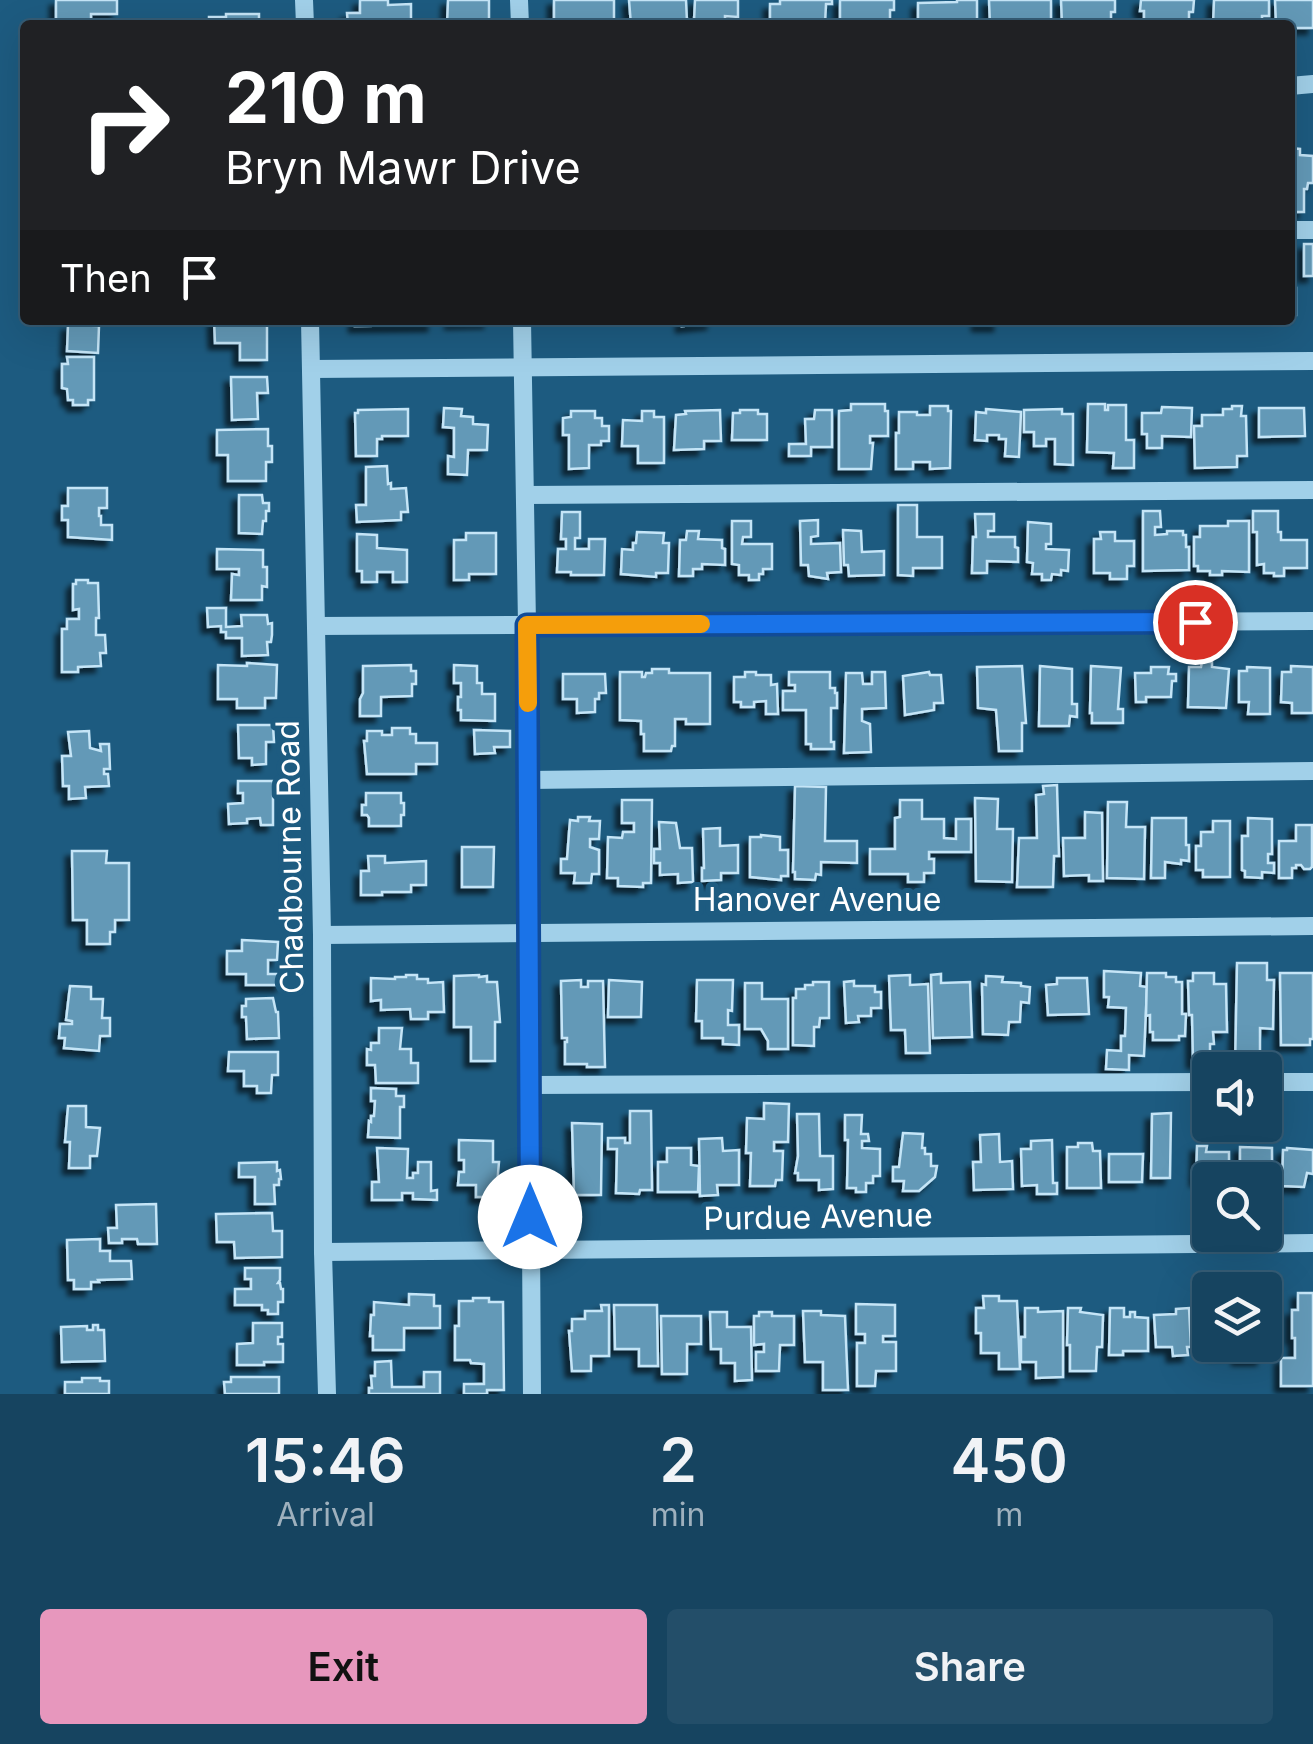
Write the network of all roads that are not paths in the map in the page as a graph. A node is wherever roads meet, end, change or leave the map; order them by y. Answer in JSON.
{"nodes":[{"id":1,"x":310,"y":325,"type":"edge"},
{"id":2,"x":522,"y":325,"type":"edge"},
{"id":3,"x":1313,"y":362,"type":"edge"},
{"id":4,"x":523,"y":366,"type":"junction"},
{"id":5,"x":311,"y":369,"type":"junction"},
{"id":6,"x":1313,"y":490,"type":"edge"},
{"id":7,"x":525,"y":496,"type":"junction"},
{"id":8,"x":1313,"y":621,"type":"edge"},
{"id":9,"x":527,"y":625,"type":"junction"},
{"id":10,"x":316,"y":626,"type":"junction"},
{"id":11,"x":1313,"y":771,"type":"edge"},
{"id":12,"x":528,"y":780,"type":"junction"},
{"id":13,"x":1313,"y":926,"type":"edge"},
{"id":14,"x":528,"y":932,"type":"junction"},
{"id":15,"x":322,"y":935,"type":"junction"},
{"id":16,"x":1192,"y":1082,"type":"edge"},
{"id":17,"x":1282,"y":1082,"type":"edge"},
{"id":18,"x":1313,"y":1082,"type":"edge"},
{"id":19,"x":530,"y":1085,"type":"junction"},
{"id":20,"x":1313,"y":1243,"type":"edge"},
{"id":21,"x":530,"y":1250,"type":"junction"},
{"id":22,"x":323,"y":1252,"type":"junction"},
{"id":23,"x":327,"y":1394,"type":"edge"},
{"id":24,"x":532,"y":1394,"type":"edge"}],
"edges":[{"from":1,"to":5,"type":"street","name":"Chadbourne Road"},
{"from":2,"to":4,"type":"street"},
{"from":3,"to":4,"type":"street"},
{"from":4,"to":5,"type":"street"},
{"from":4,"to":7,"type":"street"},
{"from":5,"to":10,"type":"street","name":"Chadbourne Road"},
{"from":6,"to":7,"type":"street"},
{"from":7,"to":9,"type":"street"},
{"from":8,"to":9,"type":"street"},
{"from":9,"to":10,"type":"street"},
{"from":9,"to":12,"type":"street"},
{"from":10,"to":15,"type":"street","name":"Chadbourne Road"},
{"from":11,"to":12,"type":"street"},
{"from":12,"to":14,"type":"street"},
{"from":13,"to":14,"type":"street","name":"Hanover Avenue"},
{"from":14,"to":15,"type":"street","name":"Hanover Avenue"},
{"from":14,"to":19,"type":"street"},
{"from":15,"to":22,"type":"street","name":"Chadbourne Road"},
{"from":16,"to":19,"type":"street"},
{"from":17,"to":18,"type":"street"},
{"from":19,"to":21,"type":"street"},
{"from":20,"to":21,"type":"street","name":"Purdue Avenue"},
{"from":21,"to":22,"type":"street","name":"Purdue Avenue"},
{"from":21,"to":24,"type":"street"},
{"from":22,"to":23,"type":"street","name":"Chadbourne Road"}]}
